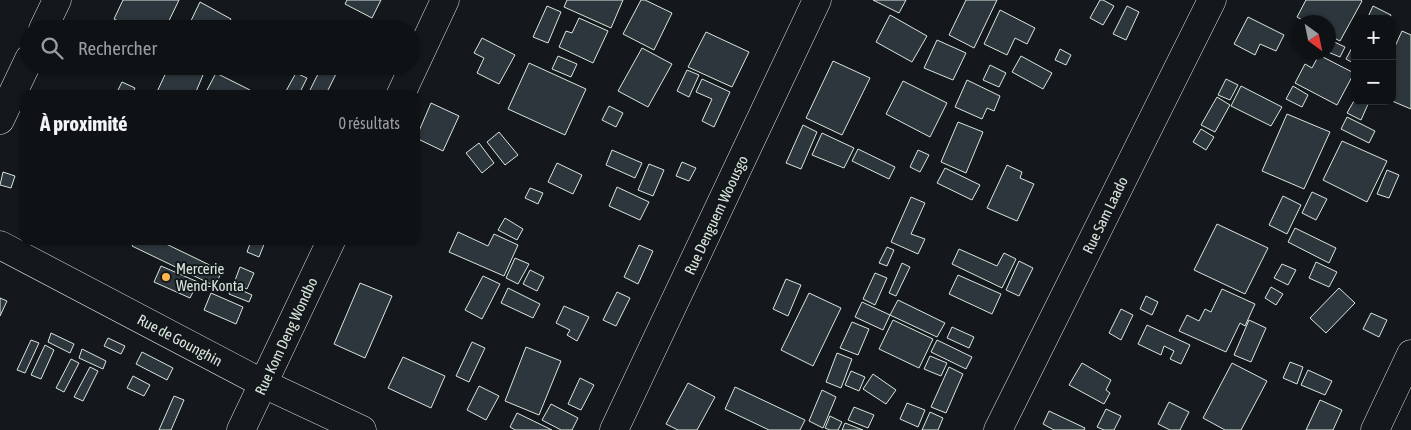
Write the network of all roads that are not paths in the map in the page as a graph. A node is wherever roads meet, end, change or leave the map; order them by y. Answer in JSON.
{"nodes":[{"id":1,"x":57,"y":0,"type":"edge"},
{"id":2,"x":445,"y":0,"type":"edge"},
{"id":3,"x":817,"y":0,"type":"edge"},
{"id":4,"x":1212,"y":0,"type":"edge"},
{"id":5,"x":47,"y":20,"type":"edge"},
{"id":6,"x":420,"y":52,"type":"edge"},
{"id":7,"x":21,"y":75,"type":"edge"},
{"id":8,"x":409,"y":75,"type":"edge"},
{"id":9,"x":402,"y":90,"type":"edge"},
{"id":10,"x":0,"y":120,"type":"edge"},
{"id":11,"x":0,"y":245,"type":"edge"},
{"id":12,"x":329,"y":245,"type":"edge"},
{"id":13,"x":1411,"y":354,"type":"edge"},
{"id":14,"x":264,"y":384,"type":"junction"},
{"id":15,"x":241,"y":430,"type":"edge"},
{"id":16,"x":362,"y":430,"type":"edge"},
{"id":17,"x":614,"y":430,"type":"edge"},
{"id":18,"x":998,"y":430,"type":"edge"},
{"id":19,"x":1375,"y":430,"type":"edge"}],
"edges":[{"from":1,"to":5,"type":"street"},
{"from":2,"to":6,"type":"street"},
{"from":3,"to":17,"type":"street","name":"Rue Denguem Woousgo"},
{"from":4,"to":18,"type":"street","name":"Rue Sam Laado"},
{"from":7,"to":10,"type":"street"},
{"from":8,"to":9,"type":"street"},
{"from":11,"to":14,"type":"street","name":"Rue de Gounghin"},
{"from":12,"to":14,"type":"street","name":"Rue Kom Deng Wondbo"},
{"from":13,"to":19,"type":"street"},
{"from":14,"to":15,"type":"street","name":"Rue Kom Deng Wondbo"},
{"from":14,"to":16,"type":"street","name":"Rue de Gounghin"}]}
